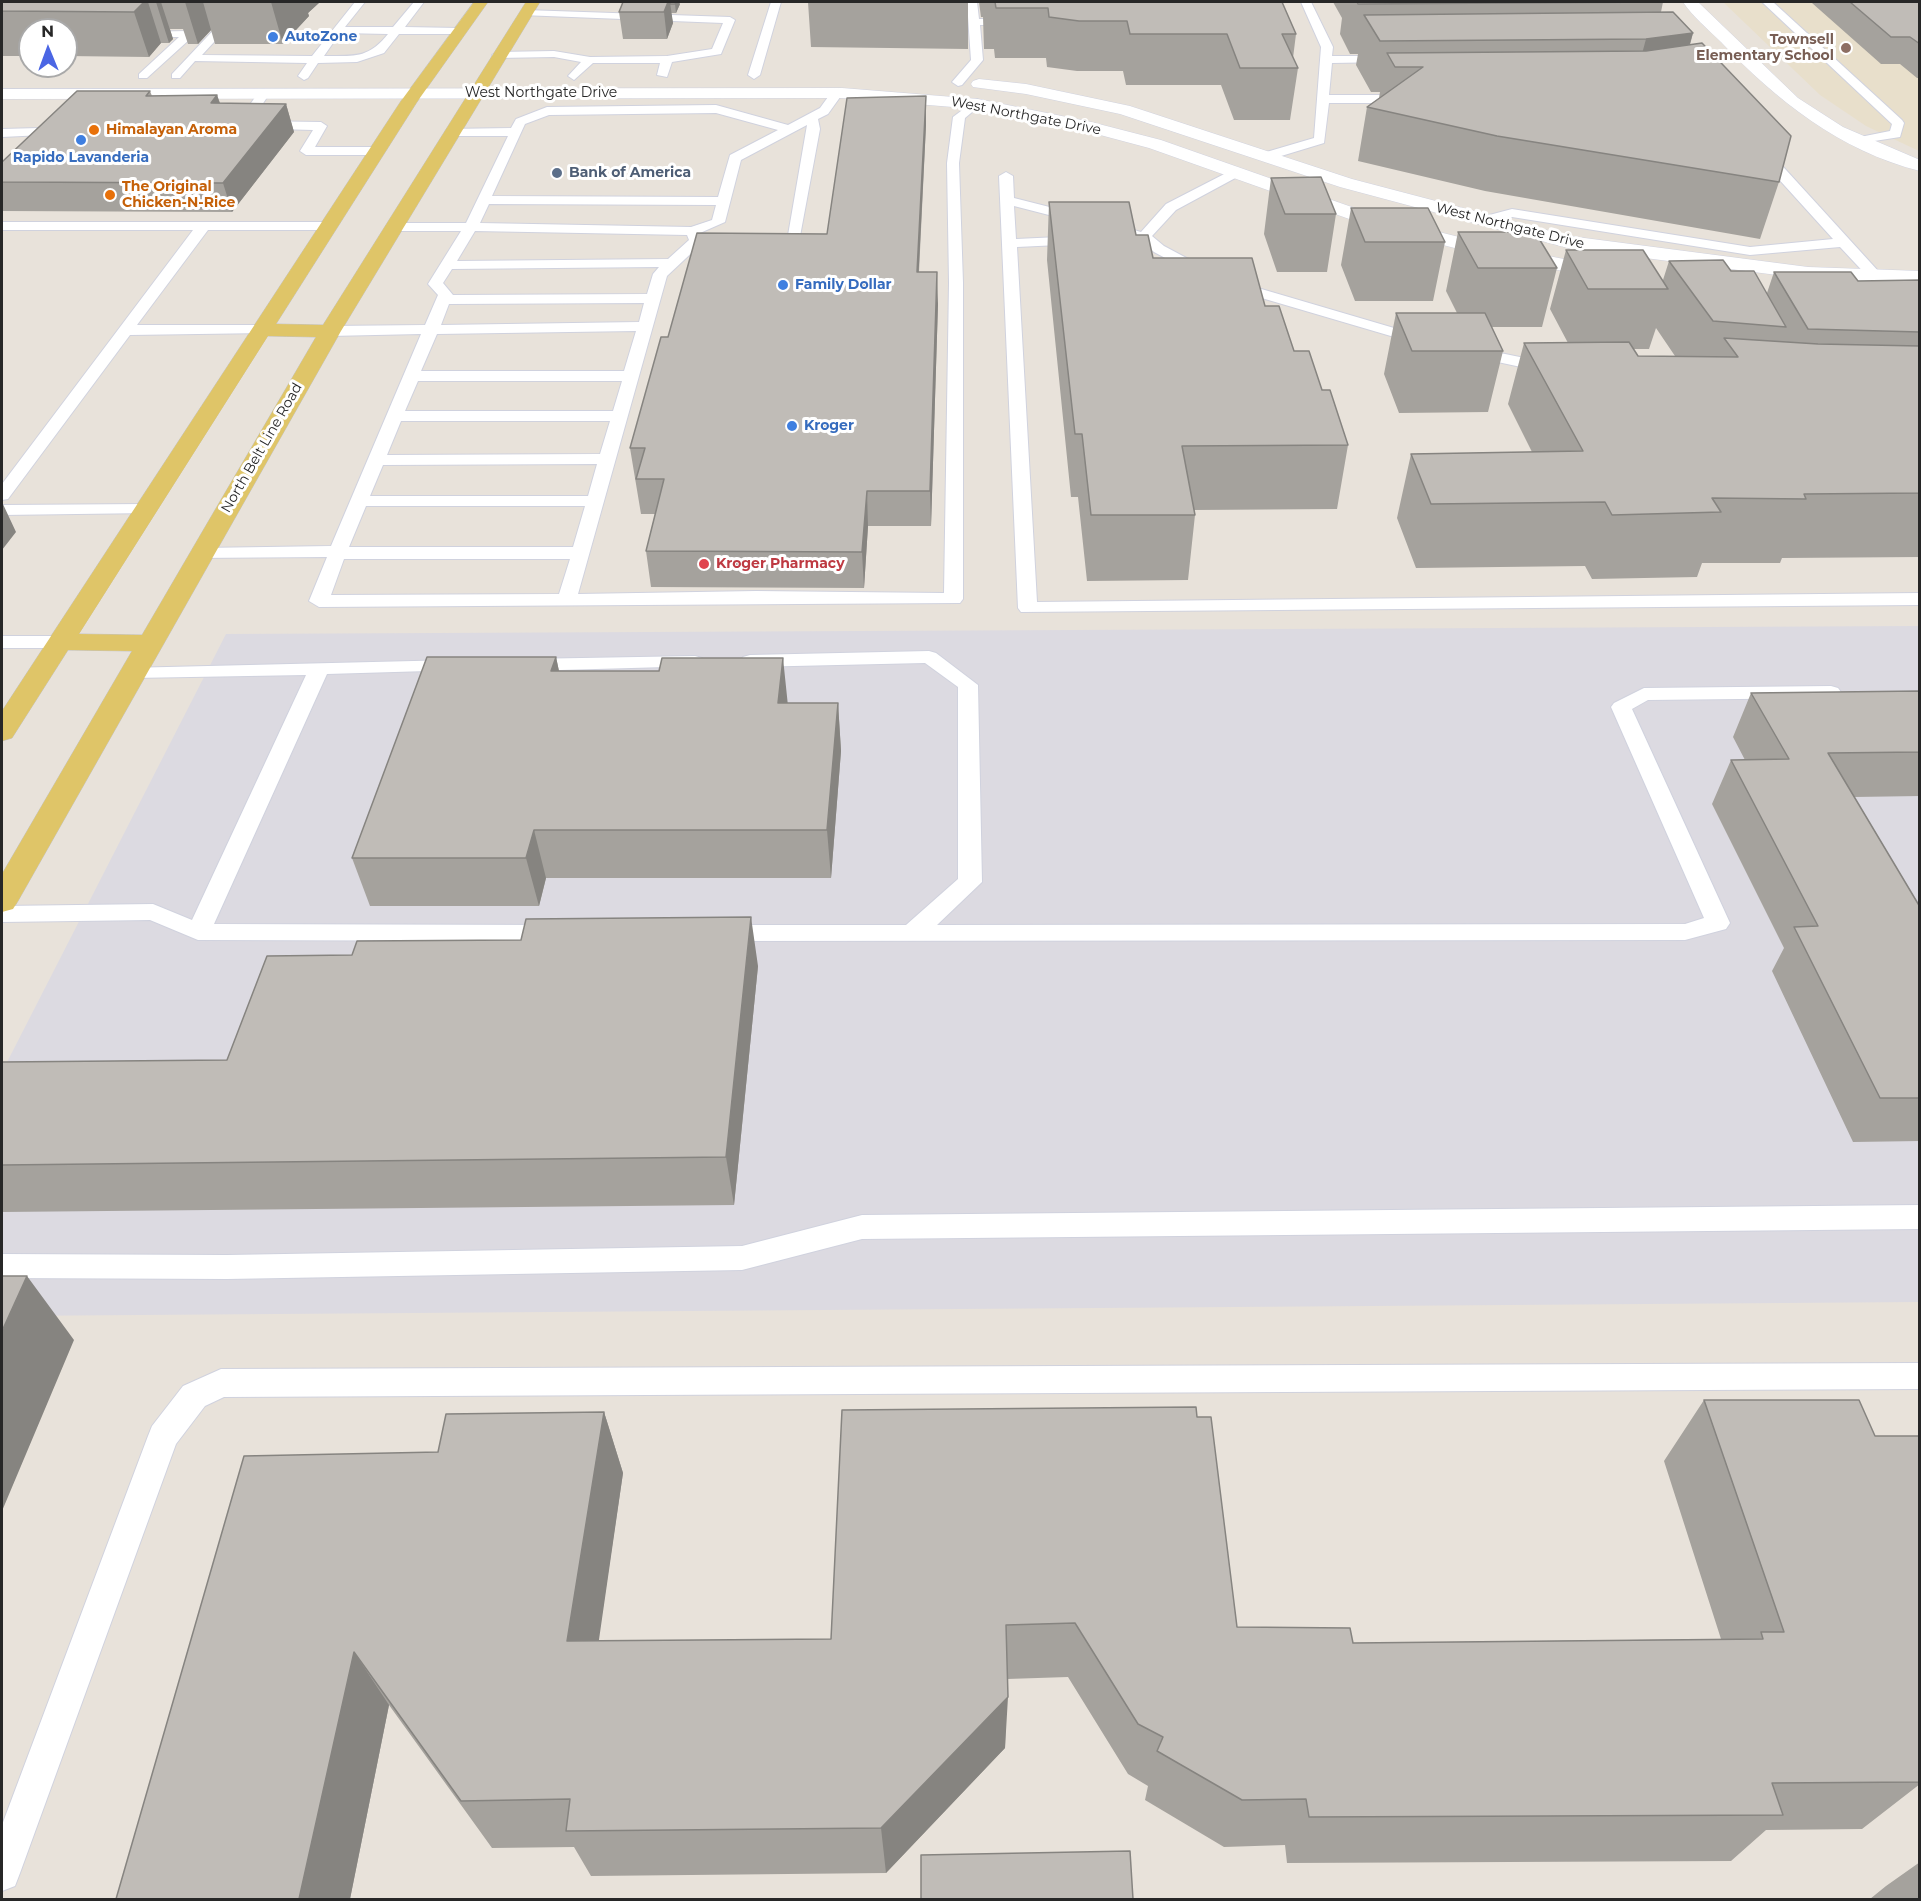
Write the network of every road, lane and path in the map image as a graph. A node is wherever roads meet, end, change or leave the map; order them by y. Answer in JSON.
{"nodes":[{"id":1,"x":246,"y":2,"type":"edge"},
{"id":2,"x":360,"y":2,"type":"edge"},
{"id":3,"x":418,"y":2,"type":"edge"},
{"id":4,"x":481,"y":2,"type":"edge"},
{"id":5,"x":776,"y":2,"type":"edge"},
{"id":6,"x":972,"y":2,"type":"edge"},
{"id":7,"x":1306,"y":2,"type":"edge"},
{"id":8,"x":1690,"y":2,"type":"edge"},
{"id":9,"x":1767,"y":2,"type":"edge"},
{"id":10,"x":529,"y":7,"type":"edge"},
{"id":11,"x":205,"y":21,"type":"dead end"},
{"id":12,"x":974,"y":22,"type":"junction"},
{"id":13,"x":1032,"y":22,"type":"dead end"},
{"id":14,"x":337,"y":30,"type":"junction"},
{"id":15,"x":396,"y":31,"type":"junction"},
{"id":16,"x":459,"y":31,"type":"junction"},
{"id":17,"x":122,"y":34,"type":"edge"},
{"id":18,"x":190,"y":34,"type":"junction"},
{"id":19,"x":498,"y":55,"type":"junction"},
{"id":20,"x":192,"y":58,"type":"junction"},
{"id":21,"x":667,"y":59,"type":"junction"},
{"id":22,"x":1407,"y":59,"type":"edge"},
{"id":23,"x":315,"y":60,"type":"junction"},
{"id":24,"x":590,"y":60,"type":"junction"},
{"id":25,"x":1325,"y":60,"type":"junction"},
{"id":26,"x":669,"y":75,"type":"joint"},
{"id":27,"x":748,"y":75,"type":"joint"},
{"id":28,"x":776,"y":75,"type":"dead end"},
{"id":29,"x":841,"y":75,"type":"dead end"},
{"id":30,"x":137,"y":76,"type":"joint"},
{"id":31,"x":176,"y":76,"type":"junction"},
{"id":32,"x":199,"y":76,"type":"dead end"},
{"id":33,"x":280,"y":76,"type":"dead end"},
{"id":34,"x":304,"y":76,"type":"junction"},
{"id":35,"x":339,"y":76,"type":"dead end"},
{"id":36,"x":408,"y":76,"type":"dead end"},
{"id":37,"x":427,"y":76,"type":"junction"},
{"id":38,"x":450,"y":76,"type":"dead end"},
{"id":39,"x":506,"y":76,"type":"dead end"},
{"id":40,"x":568,"y":76,"type":"joint"},
{"id":41,"x":952,"y":81,"type":"joint"},
{"id":42,"x":477,"y":82,"type":"junction"},
{"id":43,"x":264,"y":93,"type":"junction"},
{"id":44,"x":415,"y":93,"type":"junction"},
{"id":45,"x":837,"y":93,"type":"junction"},
{"id":46,"x":2,"y":94,"type":"edge"},
{"id":47,"x":77,"y":94,"type":"junction"},
{"id":48,"x":1071,"y":99,"type":"junction"},
{"id":49,"x":1323,"y":99,"type":"junction"},
{"id":50,"x":1418,"y":99,"type":"edge"},
{"id":51,"x":977,"y":103,"type":"junction"},
{"id":52,"x":62,"y":109,"type":"edge"},
{"id":53,"x":812,"y":117,"type":"junction"},
{"id":54,"x":1044,"y":117,"type":"junction"},
{"id":55,"x":788,"y":129,"type":"junction"},
{"id":56,"x":2,"y":132,"type":"edge"},
{"id":57,"x":451,"y":132,"type":"junction"},
{"id":58,"x":516,"y":132,"type":"junction"},
{"id":59,"x":1750,"y":139,"type":"edge"},
{"id":60,"x":1859,"y":141,"type":"junction"},
{"id":61,"x":22,"y":148,"type":"edge"},
{"id":62,"x":377,"y":151,"type":"junction"},
{"id":63,"x":1268,"y":156,"type":"junction"},
{"id":64,"x":1920,"y":166,"type":"edge"},
{"id":65,"x":1234,"y":173,"type":"junction"},
{"id":66,"x":1006,"y":176,"type":"dead end"},
{"id":67,"x":484,"y":200,"type":"junction"},
{"id":68,"x":1007,"y":200,"type":"junction"},
{"id":69,"x":723,"y":201,"type":"junction"},
{"id":70,"x":1483,"y":221,"type":"junction"},
{"id":71,"x":2,"y":226,"type":"edge"},
{"id":72,"x":329,"y":226,"type":"junction"},
{"id":73,"x":203,"y":227,"type":"junction"},
{"id":74,"x":394,"y":227,"type":"junction"},
{"id":75,"x":471,"y":227,"type":"junction"},
{"id":76,"x":1106,"y":232,"type":"junction"},
{"id":77,"x":1145,"y":237,"type":"junction"},
{"id":78,"x":698,"y":238,"type":"junction"},
{"id":79,"x":1844,"y":242,"type":"junction"},
{"id":80,"x":1010,"y":243,"type":"junction"},
{"id":81,"x":754,"y":247,"type":"edge"},
{"id":82,"x":1750,"y":251,"type":"junction"},
{"id":83,"x":672,"y":263,"type":"junction"},
{"id":84,"x":447,"y":265,"type":"junction"},
{"id":85,"x":1729,"y":274,"type":"junction"},
{"id":86,"x":1620,"y":276,"type":"edge"},
{"id":87,"x":1875,"y":276,"type":"junction"},
{"id":88,"x":1920,"y":277,"type":"edge"},
{"id":89,"x":654,"y":298,"type":"junction"},
{"id":90,"x":443,"y":300,"type":"junction"},
{"id":91,"x":645,"y":326,"type":"junction"},
{"id":92,"x":433,"y":329,"type":"junction"},
{"id":93,"x":125,"y":330,"type":"junction"},
{"id":94,"x":262,"y":330,"type":"junction"},
{"id":95,"x":330,"y":331,"type":"junction"},
{"id":96,"x":1434,"y":344,"type":"edge"},
{"id":97,"x":1457,"y":348,"type":"edge"},
{"id":98,"x":1569,"y":372,"type":"edge"},
{"id":99,"x":413,"y":376,"type":"junction"},
{"id":100,"x":631,"y":376,"type":"junction"},
{"id":101,"x":396,"y":416,"type":"junction"},
{"id":102,"x":620,"y":416,"type":"junction"},
{"id":103,"x":608,"y":459,"type":"junction"},
{"id":104,"x":377,"y":460,"type":"junction"},
{"id":105,"x":2,"y":495,"type":"edge"},
{"id":106,"x":359,"y":501,"type":"junction"},
{"id":107,"x":595,"y":501,"type":"junction"},
{"id":108,"x":2,"y":510,"type":"edge"},
{"id":109,"x":146,"y":510,"type":"junction"},
{"id":110,"x":338,"y":552,"type":"junction"},
{"id":111,"x":580,"y":553,"type":"junction"},
{"id":112,"x":201,"y":554,"type":"junction"},
{"id":113,"x":1920,"y":599,"type":"edge"},
{"id":114,"x":567,"y":600,"type":"junction"},
{"id":115,"x":2,"y":642,"type":"edge"},
{"id":116,"x":60,"y":642,"type":"junction"},
{"id":117,"x":150,"y":642,"type":"junction"},
{"id":118,"x":475,"y":666,"type":"edge"},
{"id":119,"x":499,"y":666,"type":"edge"},
{"id":120,"x":319,"y":669,"type":"junction"},
{"id":121,"x":133,"y":672,"type":"junction"},
{"id":122,"x":1847,"y":692,"type":"edge"},
{"id":123,"x":5,"y":721,"type":"edge"},
{"id":124,"x":2,"y":901,"type":"edge"},
{"id":125,"x":2,"y":914,"type":"edge"},
{"id":126,"x":198,"y":932,"type":"junction"},
{"id":127,"x":579,"y":933,"type":"edge"},
{"id":128,"x":698,"y":933,"type":"edge"},
{"id":129,"x":912,"y":933,"type":"junction"},
{"id":130,"x":1920,"y":1217,"type":"edge"},
{"id":131,"x":2,"y":1266,"type":"edge"},
{"id":132,"x":1920,"y":1376,"type":"edge"},
{"id":133,"x":2,"y":1873,"type":"edge"}],
"edges":[{"from":1,"to":20,"type":"lane"},
{"from":2,"to":14,"type":"lane"},
{"from":3,"to":15,"type":"lane"},
{"from":4,"to":16,"type":"main road"},
{"from":5,"to":27,"type":"lane"},
{"from":6,"to":12,"type":"lane"},
{"from":7,"to":25,"type":"lane"},
{"from":8,"to":60,"type":"main road"},
{"from":9,"to":60,"type":"lane"},
{"from":10,"to":19,"type":"main road","name":"North Belt Line Road"},
{"from":10,"to":21,"type":"lane"},
{"from":11,"to":18,"type":"lane"},
{"from":12,"to":13,"type":"lane"},
{"from":12,"to":41,"type":"lane"},
{"from":14,"to":15,"type":"lane"},
{"from":14,"to":23,"type":"lane"},
{"from":15,"to":16,"type":"lane"},
{"from":15,"to":23,"type":"lane"},
{"from":16,"to":37,"type":"main road"},
{"from":17,"to":18,"type":"lane"},
{"from":18,"to":30,"type":"lane"},
{"from":19,"to":24,"type":"lane"},
{"from":19,"to":42,"type":"main road","name":"North Belt Line Road"},
{"from":20,"to":23,"type":"lane"},
{"from":20,"to":31,"type":"lane"},
{"from":21,"to":24,"type":"lane"},
{"from":21,"to":26,"type":"lane"},
{"from":22,"to":25,"type":"lane"},
{"from":23,"to":34,"type":"lane"},
{"from":24,"to":40,"type":"lane"},
{"from":25,"to":49,"type":"lane"},
{"from":26,"to":40,"type":"main road","name":"West Northgate Drive"},
{"from":27,"to":28,"type":"main road"},
{"from":29,"to":45,"type":"main road"},
{"from":30,"to":31,"type":"main road"},
{"from":31,"to":32,"type":"main road"},
{"from":33,"to":34,"type":"main road"},
{"from":34,"to":35,"type":"main road"},
{"from":36,"to":37,"type":"main road","name":"West Northgate Drive"},
{"from":37,"to":38,"type":"main road","name":"West Northgate Drive"},
{"from":37,"to":44,"type":"main road"},
{"from":39,"to":42,"type":"main road","name":"West Northgate Drive"},
{"from":41,"to":48,"type":"main road","name":"West Northgate Drive"},
{"from":42,"to":44,"type":"main road","name":"West Northgate Drive"},
{"from":42,"to":45,"type":"main road","name":"West Northgate Drive"},
{"from":42,"to":57,"type":"main road","name":"North Belt Line Road"},
{"from":43,"to":44,"type":"main road","name":"West Northgate Drive"},
{"from":43,"to":47,"type":"main road","name":"West Northgate Drive"},
{"from":43,"to":62,"type":"lane"},
{"from":44,"to":62,"type":"main road"},
{"from":45,"to":51,"type":"main road","name":"West Northgate Drive"},
{"from":45,"to":53,"type":"lane"},
{"from":46,"to":47,"type":"main road","name":"West Northgate Drive"},
{"from":47,"to":52,"type":"lane"},
{"from":48,"to":54,"type":"main road"},
{"from":48,"to":63,"type":"main road","name":"West Northgate Drive"},
{"from":49,"to":50,"type":"lane"},
{"from":49,"to":63,"type":"lane"},
{"from":51,"to":54,"type":"main road","name":"West Northgate Drive"},
{"from":51,"to":114,"type":"lane"},
{"from":53,"to":55,"type":"lane"},
{"from":53,"to":81,"type":"lane"},
{"from":54,"to":65,"type":"main road","name":"West Northgate Drive"},
{"from":55,"to":58,"type":"lane"},
{"from":55,"to":69,"type":"lane"},
{"from":56,"to":61,"type":"lane"},
{"from":57,"to":58,"type":"lane"},
{"from":57,"to":74,"type":"main road","name":"North Belt Line Road"},
{"from":58,"to":67,"type":"lane"},
{"from":59,"to":79,"type":"lane"},
{"from":60,"to":64,"type":"main road"},
{"from":62,"to":72,"type":"main road"},
{"from":63,"to":65,"type":"main road"},
{"from":63,"to":70,"type":"main road","name":"West Northgate Drive"},
{"from":65,"to":77,"type":"lane"},
{"from":65,"to":86,"type":"main road","name":"West Northgate Drive"},
{"from":66,"to":68,"type":"lane"},
{"from":67,"to":69,"type":"lane"},
{"from":67,"to":75,"type":"lane"},
{"from":68,"to":76,"type":"lane"},
{"from":68,"to":80,"type":"lane"},
{"from":69,"to":78,"type":"lane"},
{"from":70,"to":82,"type":"lane"},
{"from":70,"to":85,"type":"main road","name":"West Northgate Drive"},
{"from":71,"to":73,"type":"lane"},
{"from":72,"to":73,"type":"lane"},
{"from":72,"to":94,"type":"main road"},
{"from":73,"to":93,"type":"lane"},
{"from":74,"to":75,"type":"lane"},
{"from":74,"to":95,"type":"main road","name":"North Belt Line Road"},
{"from":75,"to":78,"type":"lane"},
{"from":75,"to":84,"type":"lane"},
{"from":76,"to":77,"type":"lane"},
{"from":76,"to":80,"type":"lane"},
{"from":77,"to":96,"type":"lane"},
{"from":78,"to":83,"type":"lane"},
{"from":79,"to":82,"type":"lane"},
{"from":79,"to":87,"type":"lane"},
{"from":80,"to":113,"type":"lane"},
{"from":82,"to":85,"type":"lane"},
{"from":83,"to":84,"type":"lane"},
{"from":83,"to":89,"type":"lane"},
{"from":84,"to":90,"type":"lane"},
{"from":85,"to":87,"type":"main road","name":"West Northgate Drive"},
{"from":87,"to":88,"type":"main road","name":"West Northgate Drive"},
{"from":89,"to":90,"type":"lane"},
{"from":89,"to":91,"type":"lane"},
{"from":90,"to":92,"type":"lane"},
{"from":91,"to":92,"type":"lane"},
{"from":91,"to":100,"type":"lane"},
{"from":92,"to":95,"type":"lane"},
{"from":92,"to":99,"type":"lane"},
{"from":93,"to":94,"type":"lane"},
{"from":93,"to":105,"type":"lane"},
{"from":94,"to":95,"type":"main road"},
{"from":94,"to":109,"type":"main road"},
{"from":95,"to":112,"type":"main road","name":"North Belt Line Road"},
{"from":97,"to":98,"type":"lane"},
{"from":99,"to":100,"type":"lane"},
{"from":99,"to":101,"type":"lane"},
{"from":100,"to":102,"type":"lane"},
{"from":101,"to":102,"type":"lane"},
{"from":101,"to":104,"type":"lane"},
{"from":102,"to":103,"type":"lane"},
{"from":103,"to":104,"type":"lane"},
{"from":103,"to":107,"type":"lane"},
{"from":104,"to":106,"type":"lane"},
{"from":106,"to":107,"type":"lane"},
{"from":106,"to":110,"type":"lane"},
{"from":107,"to":111,"type":"lane"},
{"from":108,"to":109,"type":"lane"},
{"from":109,"to":116,"type":"main road"},
{"from":110,"to":111,"type":"lane"},
{"from":110,"to":112,"type":"lane"},
{"from":110,"to":114,"type":"lane"},
{"from":111,"to":114,"type":"lane"},
{"from":112,"to":117,"type":"main road","name":"North Belt Line Road"},
{"from":115,"to":116,"type":"lane"},
{"from":116,"to":117,"type":"main road"},
{"from":116,"to":123,"type":"main road"},
{"from":117,"to":121,"type":"main road","name":"North Belt Line Road"},
{"from":118,"to":120,"type":"lane"},
{"from":119,"to":129,"type":"lane"},
{"from":120,"to":121,"type":"lane"},
{"from":120,"to":126,"type":"lane"},
{"from":121,"to":124,"type":"main road","name":"North Belt Line Road"},
{"from":122,"to":129,"type":"lane"},
{"from":125,"to":126,"type":"lane"},
{"from":126,"to":127,"type":"lane"},
{"from":128,"to":129,"type":"lane"},
{"from":130,"to":131,"type":"lane"},
{"from":132,"to":133,"type":"lane"}]}
